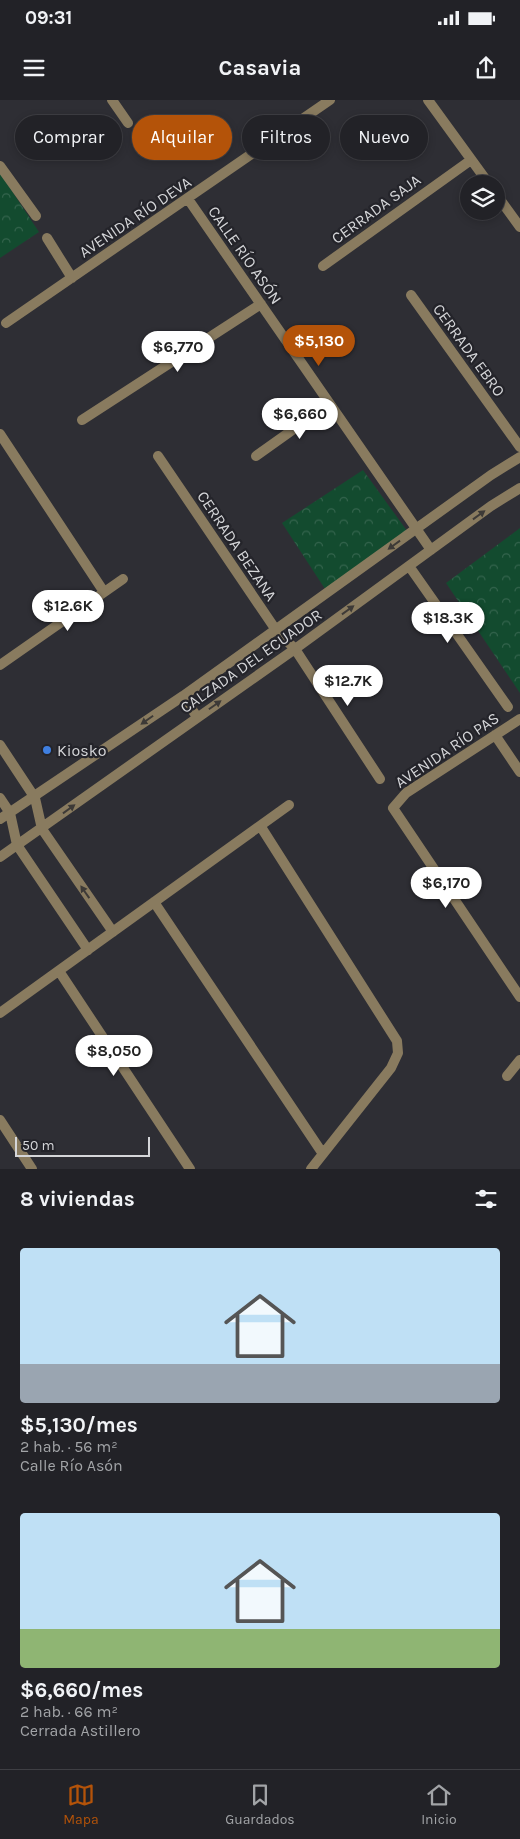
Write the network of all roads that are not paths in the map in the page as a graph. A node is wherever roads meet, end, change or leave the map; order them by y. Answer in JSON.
{"nodes":[{"id":1,"x":112,"y":100,"type":"edge"},
{"id":2,"x":330,"y":100,"type":"edge"},
{"id":3,"x":428,"y":100,"type":"edge"},
{"id":4,"x":128,"y":123,"type":"dead end"},
{"id":5,"x":471,"y":160,"type":"junction"},
{"id":6,"x":0,"y":166,"type":"edge"},
{"id":7,"x":482,"y":175,"type":"edge"},
{"id":8,"x":188,"y":199,"type":"junction"},
{"id":9,"x":505,"y":206,"type":"edge"},
{"id":10,"x":36,"y":216,"type":"dead end"},
{"id":11,"x":520,"y":227,"type":"edge"},
{"id":12,"x":46,"y":238,"type":"dead end"},
{"id":13,"x":324,"y":266,"type":"dead end"},
{"id":14,"x":72,"y":278,"type":"junction"},
{"id":15,"x":411,"y":295,"type":"dead end"},
{"id":16,"x":261,"y":304,"type":"junction"},
{"id":17,"x":6,"y":323,"type":"dead end"},
{"id":18,"x":329,"y":404,"type":"junction"},
{"id":19,"x":82,"y":420,"type":"dead end"},
{"id":20,"x":0,"y":434,"type":"edge"},
{"id":21,"x":520,"y":447,"type":"edge"},
{"id":22,"x":158,"y":456,"type":"dead end"},
{"id":23,"x":256,"y":456,"type":"dead end"},
{"id":24,"x":520,"y":457,"type":"edge"},
{"id":25,"x":520,"y":488,"type":"edge"},
{"id":26,"x":416,"y":529,"type":"junction"},
{"id":27,"x":431,"y":550,"type":"junction"},
{"id":28,"x":409,"y":566,"type":"junction"},
{"id":29,"x":123,"y":579,"type":"dead end"},
{"id":30,"x":104,"y":592,"type":"junction"},
{"id":31,"x":276,"y":630,"type":"junction"},
{"id":32,"x":295,"y":649,"type":"junction"},
{"id":33,"x":0,"y":665,"type":"edge"},
{"id":34,"x":183,"y":696,"type":"junction"},
{"id":35,"x":508,"y":707,"type":"dead end"},
{"id":36,"x":197,"y":717,"type":"junction"},
{"id":37,"x":520,"y":719,"type":"edge"},
{"id":38,"x":495,"y":735,"type":"junction"},
{"id":39,"x":0,"y":745,"type":"edge"},
{"id":40,"x":520,"y":772,"type":"edge"},
{"id":41,"x":380,"y":779,"type":"dead end"},
{"id":42,"x":0,"y":798,"type":"edge"},
{"id":43,"x":35,"y":798,"type":"junction"},
{"id":44,"x":289,"y":806,"type":"dead end"},
{"id":45,"x":10,"y":813,"type":"junction"},
{"id":46,"x":0,"y":819,"type":"edge"},
{"id":47,"x":261,"y":827,"type":"junction"},
{"id":48,"x":42,"y":829,"type":"junction"},
{"id":49,"x":17,"y":845,"type":"junction"},
{"id":50,"x":0,"y":857,"type":"edge"},
{"id":51,"x":154,"y":902,"type":"junction"},
{"id":52,"x":113,"y":932,"type":"junction"},
{"id":53,"x":88,"y":950,"type":"junction"},
{"id":54,"x":59,"y":971,"type":"junction"},
{"id":55,"x":520,"y":997,"type":"edge"},
{"id":56,"x":0,"y":1013,"type":"edge"},
{"id":57,"x":520,"y":1060,"type":"edge"},
{"id":58,"x":507,"y":1076,"type":"dead end"},
{"id":59,"x":0,"y":1120,"type":"edge"},
{"id":60,"x":323,"y":1154,"type":"junction"},
{"id":61,"x":32,"y":1169,"type":"edge"},
{"id":62,"x":190,"y":1169,"type":"edge"},
{"id":63,"x":312,"y":1169,"type":"edge"}],
"edges":[{"from":1,"to":4,"type":"street"},
{"from":2,"to":8,"type":"street","name":"AVENIDA RÍO DEVA"},
{"from":3,"to":5,"type":"street"},
{"from":5,"to":7,"type":"street"},
{"from":5,"to":13,"type":"street","name":"CERRADA SAJA"},
{"from":6,"to":10,"type":"street"},
{"from":8,"to":14,"type":"street","name":"AVENIDA RÍO DEVA"},
{"from":8,"to":16,"type":"street","name":"CALLE RÍO ASÓN"},
{"from":9,"to":11,"type":"street"},
{"from":12,"to":14,"type":"street"},
{"from":14,"to":17,"type":"street","name":"AVENIDA RÍO DEVA"},
{"from":15,"to":21,"type":"street","name":"CERRADA EBRO"},
{"from":16,"to":18,"type":"street","name":"CALLE RÍO ASÓN"},
{"from":16,"to":19,"type":"street"},
{"from":18,"to":23,"type":"street"},
{"from":18,"to":26,"type":"street","name":"CALLE RÍO ASÓN"},
{"from":20,"to":30,"type":"street"},
{"from":22,"to":31,"type":"street","name":"CERRADA BEZANA"},
{"from":24,"to":26,"type":"street","name":"CALZADA DEL ECUADOR"},
{"from":27,"to":25,"type":"street","name":"CALZADA DEL ECUADOR","one_way":true},
{"from":26,"to":27,"type":"street","name":"CALLE RÍO ASÓN"},
{"from":26,"to":31,"type":"street","name":"CALZADA DEL ECUADOR","one_way":true},
{"from":27,"to":28,"type":"street","name":"CALZADA DEL ECUADOR"},
{"from":32,"to":28,"type":"street","name":"CALZADA DEL ECUADOR","one_way":true},
{"from":28,"to":35,"type":"street"},
{"from":29,"to":30,"type":"street"},
{"from":30,"to":33,"type":"street"},
{"from":31,"to":32,"type":"street","name":"CERRADA BEZANA"},
{"from":31,"to":34,"type":"street","name":"CALZADA DEL ECUADOR"},
{"from":36,"to":32,"type":"street","name":"CALZADA DEL ECUADOR","one_way":true},
{"from":32,"to":41,"type":"street","name":"CERRADA BEZANA"},
{"from":34,"to":36,"type":"street"},
{"from":34,"to":43,"type":"street","name":"CALZADA DEL ECUADOR","one_way":true},
{"from":48,"to":36,"type":"street","name":"CALZADA DEL ECUADOR","one_way":true},
{"from":37,"to":38,"type":"street","name":"AVENIDA RÍO PAS"},
{"from":38,"to":40,"type":"street"},
{"from":38,"to":55,"type":"street","name":"AVENIDA RÍO PAS"},
{"from":39,"to":43,"type":"street"},
{"from":42,"to":45,"type":"street"},
{"from":43,"to":45,"type":"street","name":"CALZADA DEL ECUADOR"},
{"from":43,"to":48,"type":"street"},
{"from":44,"to":47,"type":"street"},
{"from":45,"to":46,"type":"street","name":"CALZADA DEL ECUADOR"},
{"from":45,"to":49,"type":"street"},
{"from":47,"to":51,"type":"street"},
{"from":47,"to":60,"type":"street"},
{"from":48,"to":49,"type":"street","name":"CALZADA DEL ECUADOR"},
{"from":52,"to":48,"type":"street","one_way":true},
{"from":49,"to":50,"type":"street","name":"CALZADA DEL ECUADOR"},
{"from":49,"to":53,"type":"street"},
{"from":51,"to":52,"type":"street"},
{"from":51,"to":60,"type":"street"},
{"from":52,"to":53,"type":"street"},
{"from":53,"to":54,"type":"street"},
{"from":54,"to":56,"type":"street"},
{"from":54,"to":62,"type":"street"},
{"from":57,"to":58,"type":"street"},
{"from":59,"to":61,"type":"street"},
{"from":60,"to":63,"type":"street"}]}
